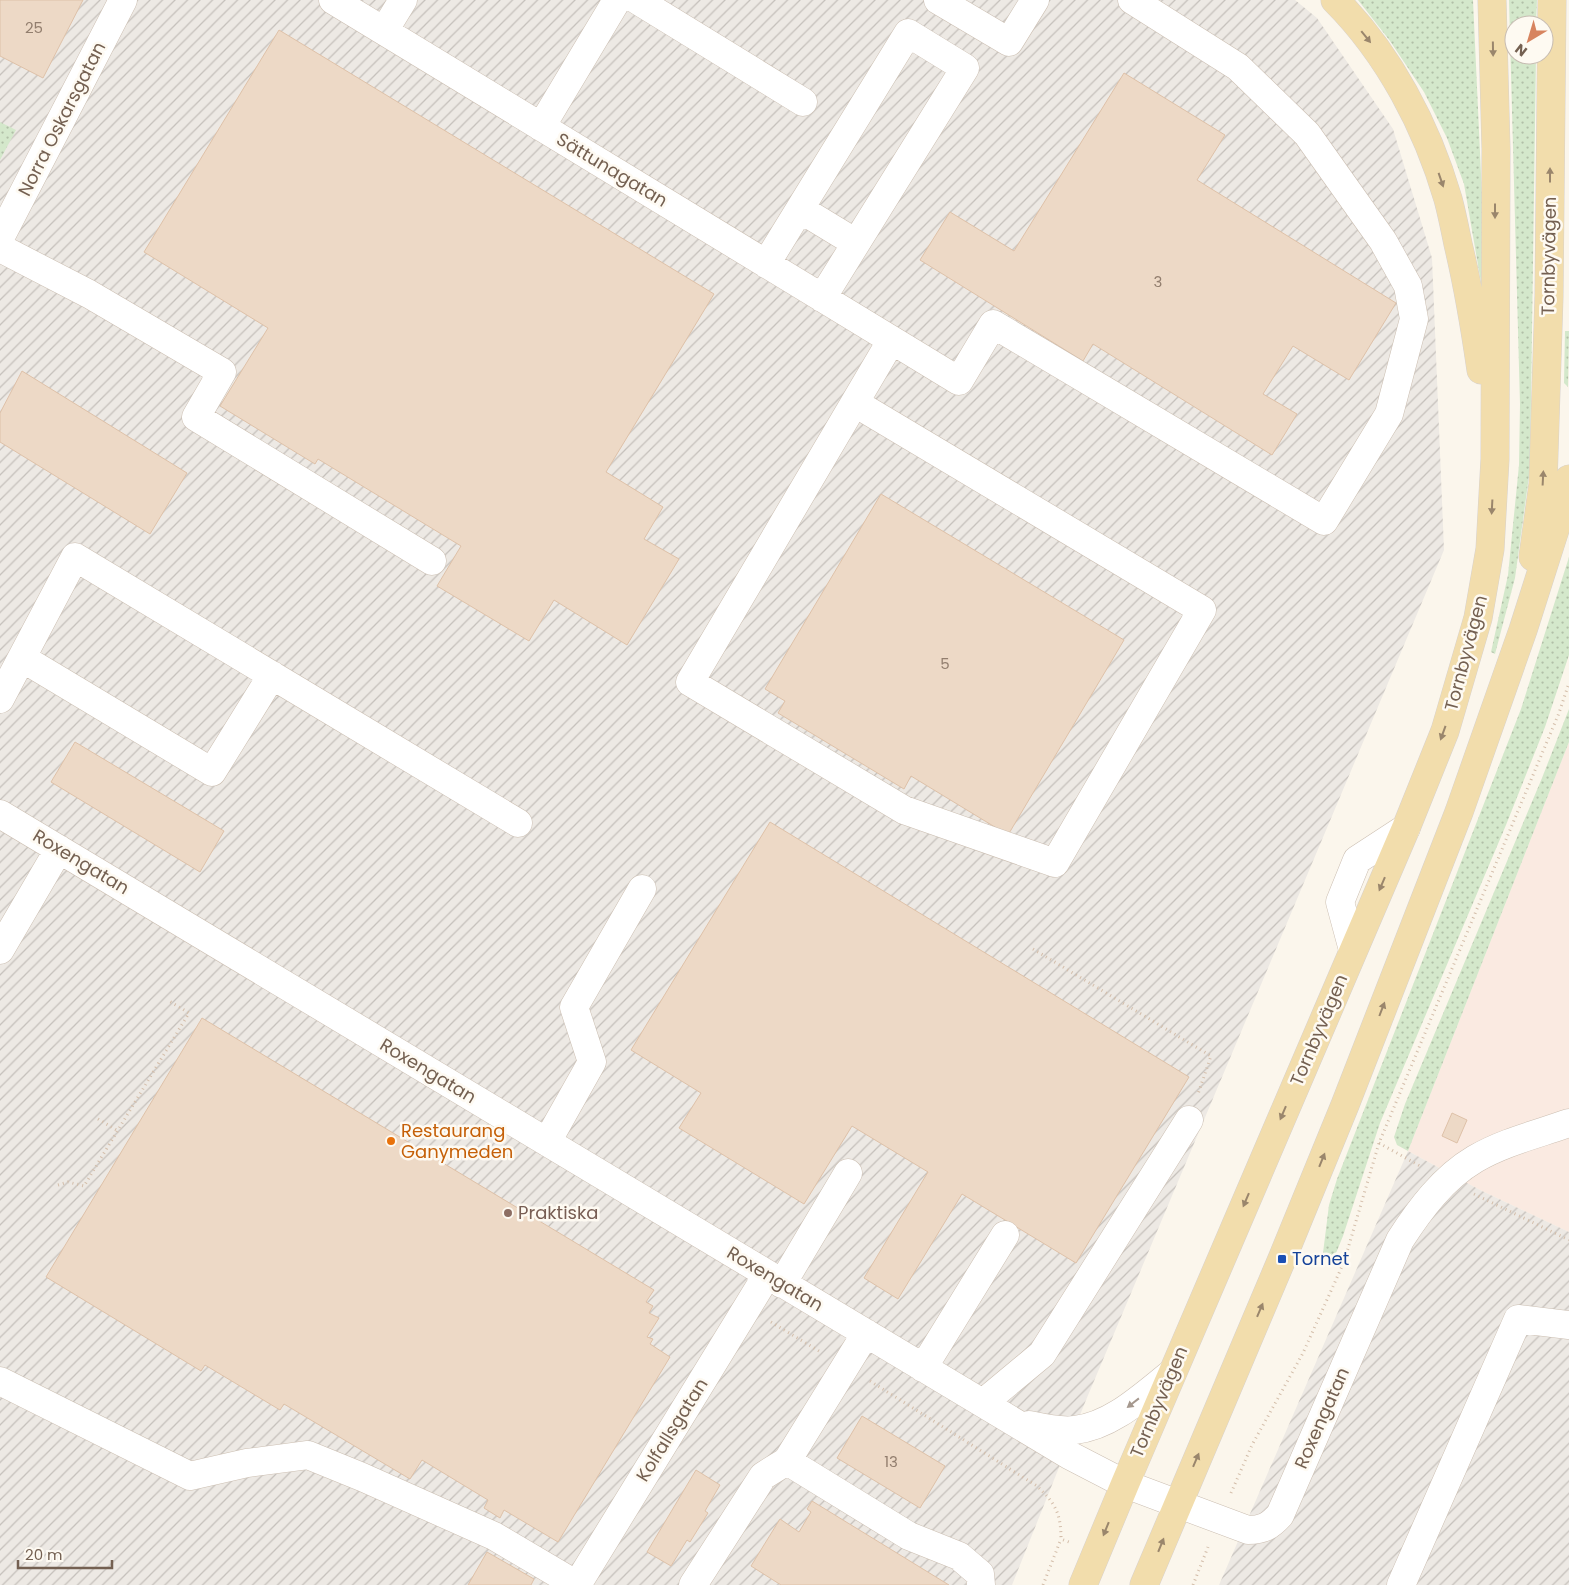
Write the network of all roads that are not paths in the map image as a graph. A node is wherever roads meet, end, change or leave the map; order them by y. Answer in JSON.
{"nodes":[{"id":1,"x":123,"y":0,"type":"edge"},
{"id":2,"x":333,"y":0,"type":"edge"},
{"id":3,"x":402,"y":0,"type":"edge"},
{"id":4,"x":617,"y":0,"type":"edge"},
{"id":5,"x":637,"y":0,"type":"edge"},
{"id":6,"x":938,"y":0,"type":"edge"},
{"id":7,"x":1035,"y":0,"type":"edge"},
{"id":8,"x":1132,"y":0,"type":"edge"},
{"id":9,"x":1335,"y":0,"type":"edge"},
{"id":10,"x":1492,"y":0,"type":"edge"},
{"id":11,"x":1552,"y":0,"type":"edge"},
{"id":12,"x":384,"y":31,"type":"junction"},
{"id":13,"x":803,"y":102,"type":"dead end"},
{"id":14,"x":541,"y":127,"type":"junction"},
{"id":15,"x":800,"y":209,"type":"junction"},
{"id":16,"x":0,"y":238,"type":"edge"},
{"id":17,"x":856,"y":243,"type":"junction"},
{"id":18,"x":0,"y":248,"type":"edge"},
{"id":19,"x":766,"y":264,"type":"junction"},
{"id":20,"x":822,"y":298,"type":"junction"},
{"id":21,"x":891,"y":341,"type":"junction"},
{"id":22,"x":855,"y":403,"type":"junction"},
{"id":23,"x":1495,"y":458,"type":"junction"},
{"id":24,"x":1569,"y":479,"type":"edge"},
{"id":25,"x":432,"y":561,"type":"dead end"},
{"id":26,"x":1523,"y":630,"type":"junction"},
{"id":27,"x":22,"y":658,"type":"junction"},
{"id":28,"x":272,"y":675,"type":"junction"},
{"id":29,"x":0,"y":699,"type":"edge"},
{"id":30,"x":0,"y":814,"type":"edge"},
{"id":31,"x":518,"y":823,"type":"dead end"},
{"id":32,"x":59,"y":850,"type":"junction"},
{"id":33,"x":642,"y":889,"type":"dead end"},
{"id":34,"x":0,"y":950,"type":"edge"},
{"id":35,"x":1189,"y":1120,"type":"road end"},
{"id":36,"x":1569,"y":1123,"type":"edge"},
{"id":37,"x":547,"y":1142,"type":"junction"},
{"id":38,"x":848,"y":1173,"type":"dead end"},
{"id":39,"x":1005,"y":1236,"type":"dead end"},
{"id":40,"x":775,"y":1279,"type":"junction"},
{"id":41,"x":1569,"y":1325,"type":"edge"},
{"id":42,"x":866,"y":1333,"type":"junction"},
{"id":43,"x":923,"y":1368,"type":"junction"},
{"id":44,"x":1172,"y":1373,"type":"junction"},
{"id":45,"x":0,"y":1381,"type":"edge"},
{"id":46,"x":984,"y":1403,"type":"junction"},
{"id":47,"x":1011,"y":1420,"type":"junction"},
{"id":48,"x":787,"y":1461,"type":"junction"},
{"id":49,"x":1125,"y":1484,"type":"junction"},
{"id":50,"x":1177,"y":1504,"type":"junction"},
{"id":51,"x":577,"y":1585,"type":"edge"},
{"id":52,"x":693,"y":1585,"type":"edge"},
{"id":53,"x":981,"y":1585,"type":"edge"},
{"id":54,"x":1083,"y":1585,"type":"edge"},
{"id":55,"x":1144,"y":1585,"type":"edge"},
{"id":56,"x":1400,"y":1585,"type":"edge"}],
"edges":[{"from":1,"to":16,"type":"street","name":"Norra Oskarsgatan"},
{"from":2,"to":12,"type":"street","name":"Sättunagatan"},
{"from":3,"to":12,"type":"street"},
{"from":4,"to":14,"type":"street"},
{"from":5,"to":13,"type":"street"},
{"from":6,"to":7,"type":"street"},
{"from":8,"to":21,"type":"street","name":"Sättunagatan"},
{"from":9,"to":23,"type":"main road","name":"Tornbyvägen","one_way":true},
{"from":10,"to":23,"type":"main road","name":"Tornbyvägen","one_way":true},
{"from":26,"to":11,"type":"main road","name":"Tornbyvägen","one_way":true},
{"from":12,"to":14,"type":"street","name":"Sättunagatan"},
{"from":14,"to":19,"type":"street","name":"Sättunagatan"},
{"from":15,"to":17,"type":"street"},
{"from":15,"to":17,"type":"street"},
{"from":15,"to":19,"type":"street"},
{"from":17,"to":20,"type":"street"},
{"from":18,"to":25,"type":"street"},
{"from":19,"to":20,"type":"street","name":"Sättunagatan"},
{"from":20,"to":21,"type":"street","name":"Sättunagatan"},
{"from":21,"to":22,"type":"street"},
{"from":22,"to":22,"type":"street"},
{"from":23,"to":44,"type":"main road","name":"Tornbyvägen","one_way":true},
{"from":24,"to":26,"type":"main road","name":"Tornbyvägen"},
{"from":50,"to":26,"type":"main road","name":"Tornbyvägen","one_way":true},
{"from":27,"to":28,"type":"street"},
{"from":27,"to":28,"type":"street"},
{"from":27,"to":29,"type":"street"},
{"from":28,"to":31,"type":"street"},
{"from":30,"to":32,"type":"street","name":"Roxengatan"},
{"from":32,"to":34,"type":"street"},
{"from":32,"to":37,"type":"street","name":"Roxengatan"},
{"from":33,"to":37,"type":"street"},
{"from":35,"to":46,"type":"street"},
{"from":36,"to":50,"type":"street","name":"Roxengatan"},
{"from":37,"to":40,"type":"street","name":"Roxengatan"},
{"from":38,"to":40,"type":"street","name":"Kolfallsgatan"},
{"from":39,"to":43,"type":"street"},
{"from":40,"to":42,"type":"street","name":"Roxengatan"},
{"from":40,"to":51,"type":"street","name":"Kolfallsgatan"},
{"from":41,"to":56,"type":"street"},
{"from":42,"to":43,"type":"street","name":"Roxengatan"},
{"from":42,"to":48,"type":"street"},
{"from":43,"to":46,"type":"street","name":"Roxengatan"},
{"from":44,"to":47,"type":"street","name":"Roxengatan","one_way":true},
{"from":44,"to":49,"type":"main road","name":"Tornbyvägen"},
{"from":45,"to":51,"type":"street"},
{"from":46,"to":47,"type":"street","name":"Roxengatan"},
{"from":47,"to":49,"type":"street","name":"Roxengatan"},
{"from":48,"to":52,"type":"street"},
{"from":48,"to":53,"type":"street"},
{"from":49,"to":50,"type":"street","name":"Roxengatan"},
{"from":49,"to":54,"type":"main road","name":"Tornbyvägen","one_way":true},
{"from":55,"to":50,"type":"main road","name":"Tornbyvägen","one_way":true}]}
